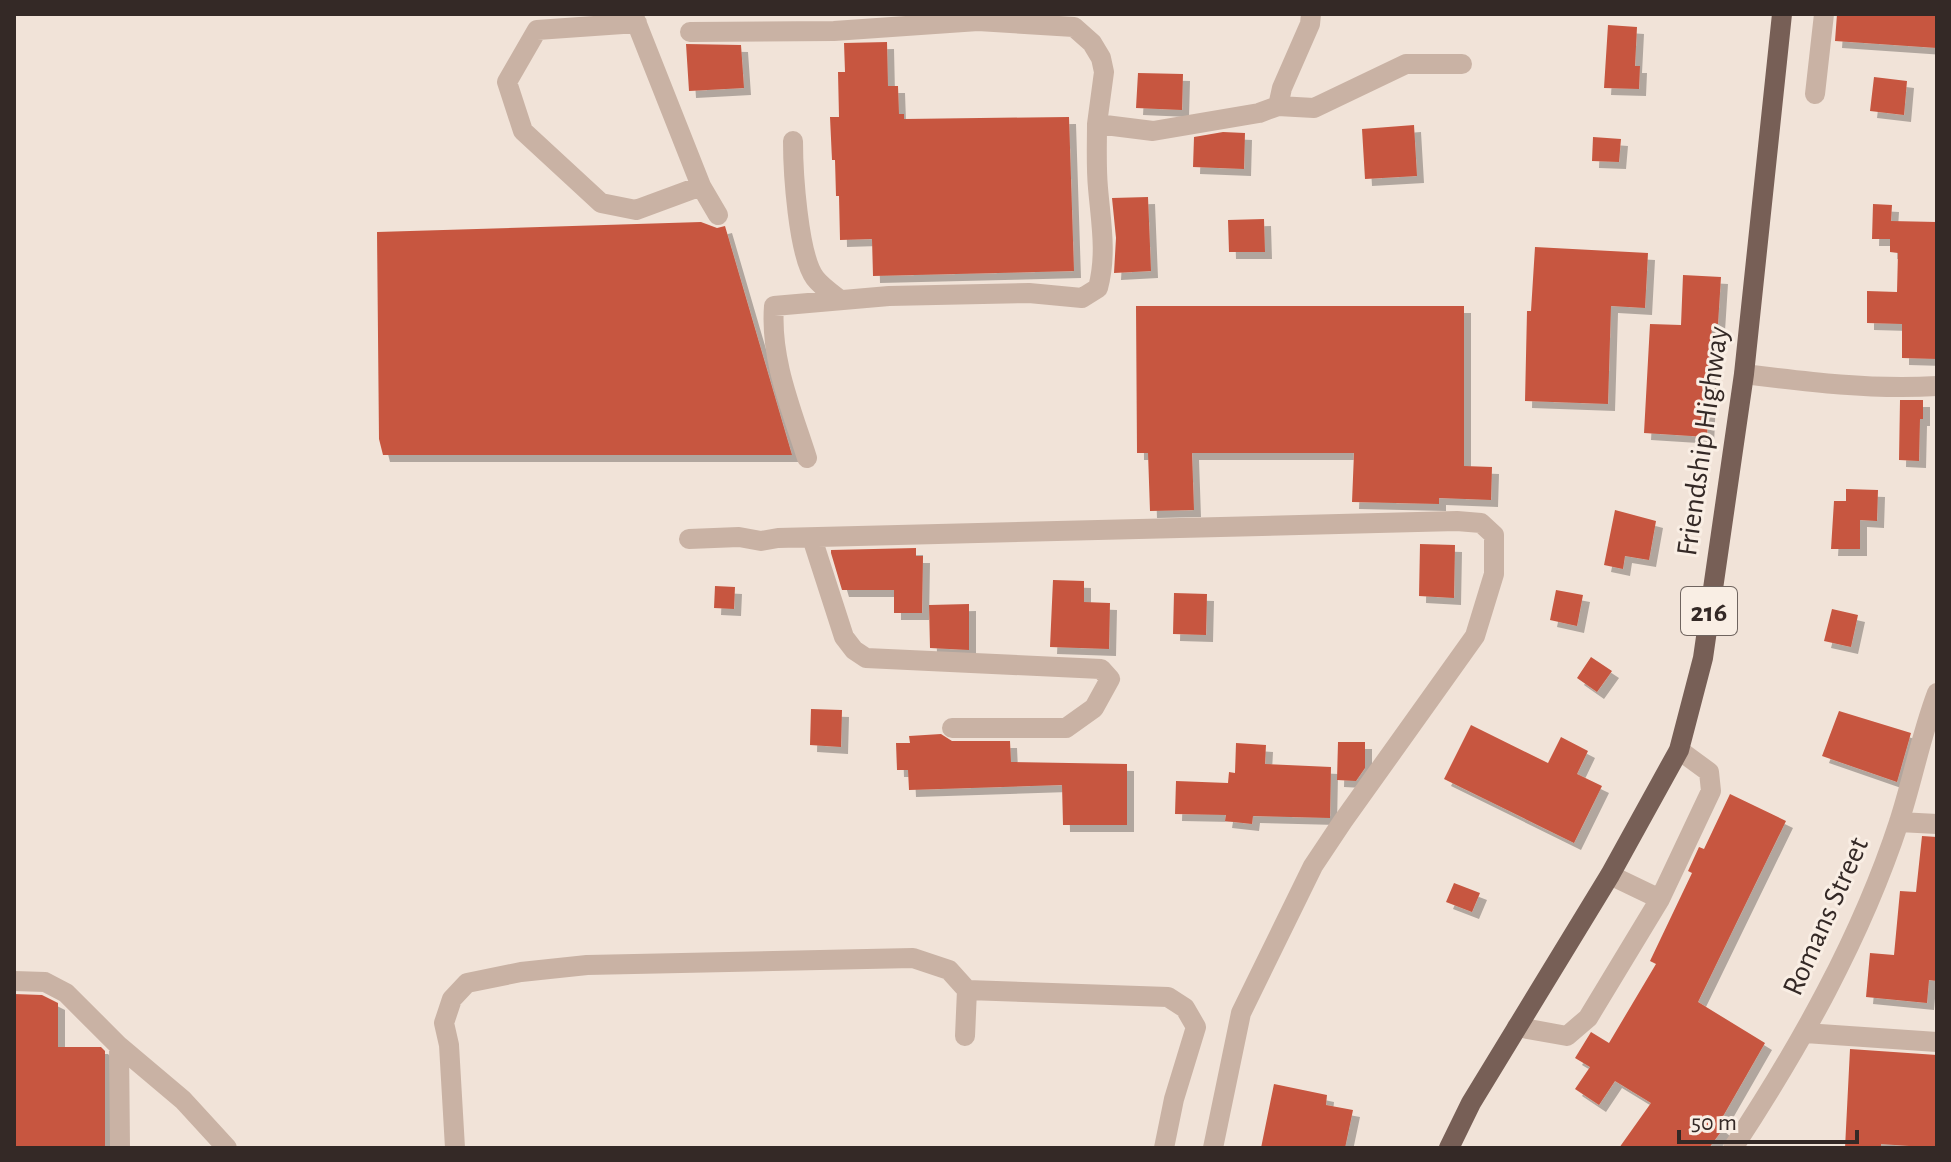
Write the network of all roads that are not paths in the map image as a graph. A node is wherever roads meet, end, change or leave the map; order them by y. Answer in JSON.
{"nodes":[{"id":1,"x":1311,"y":14,"type":"edge"},
{"id":2,"x":1782,"y":14,"type":"edge"},
{"id":3,"x":1824,"y":14,"type":"edge"},
{"id":4,"x":635,"y":18,"type":"edge"},
{"id":5,"x":690,"y":32,"type":"dead end"},
{"id":6,"x":1462,"y":64,"type":"dead end"},
{"id":7,"x":1815,"y":94,"type":"dead end"},
{"id":8,"x":1278,"y":106,"type":"junction"},
{"id":9,"x":1097,"y":124,"type":"junction"},
{"id":10,"x":793,"y":141,"type":"dead end"},
{"id":11,"x":701,"y":186,"type":"junction"},
{"id":12,"x":718,"y":215,"type":"dead end"},
{"id":13,"x":839,"y":299,"type":"junction"},
{"id":14,"x":1744,"y":374,"type":"junction"},
{"id":15,"x":1937,"y":386,"type":"edge"},
{"id":16,"x":807,"y":458,"type":"dead end"},
{"id":17,"x":812,"y":538,"type":"junction"},
{"id":18,"x":689,"y":539,"type":"dead end"},
{"id":19,"x":1937,"y":693,"type":"edge"},
{"id":20,"x":952,"y":728,"type":"dead end"},
{"id":21,"x":1679,"y":750,"type":"junction"},
{"id":22,"x":1899,"y":822,"type":"junction"},
{"id":23,"x":1937,"y":824,"type":"edge"},
{"id":24,"x":1610,"y":875,"type":"junction"},
{"id":25,"x":1660,"y":899,"type":"junction"},
{"id":26,"x":14,"y":981,"type":"edge"},
{"id":27,"x":967,"y":990,"type":"junction"},
{"id":28,"x":1517,"y":1027,"type":"junction"},
{"id":29,"x":1805,"y":1033,"type":"junction"},
{"id":30,"x":965,"y":1036,"type":"dead end"},
{"id":31,"x":1937,"y":1042,"type":"edge"},
{"id":32,"x":119,"y":1046,"type":"junction"},
{"id":33,"x":120,"y":1148,"type":"edge"},
{"id":34,"x":227,"y":1148,"type":"edge"},
{"id":35,"x":455,"y":1148,"type":"edge"},
{"id":36,"x":1164,"y":1148,"type":"edge"},
{"id":37,"x":1213,"y":1148,"type":"edge"},
{"id":38,"x":1449,"y":1148,"type":"edge"},
{"id":39,"x":1733,"y":1148,"type":"edge"}],
"edges":[{"from":1,"to":8,"type":"street"},
{"from":2,"to":14,"type":"main road","name":"Friendship Highway","number":"216"},
{"from":3,"to":7,"type":"street"},
{"from":4,"to":11,"type":"street"},
{"from":4,"to":11,"type":"street"},
{"from":5,"to":9,"type":"street"},
{"from":6,"to":8,"type":"street"},
{"from":8,"to":9,"type":"street"},
{"from":9,"to":13,"type":"street"},
{"from":10,"to":13,"type":"street"},
{"from":11,"to":12,"type":"street"},
{"from":13,"to":16,"type":"street"},
{"from":14,"to":15,"type":"street"},
{"from":14,"to":21,"type":"main road","name":"Friendship Highway","number":"216"},
{"from":17,"to":18,"type":"street"},
{"from":17,"to":20,"type":"street"},
{"from":17,"to":37,"type":"street"},
{"from":19,"to":22,"type":"street","name":"Romans Street"},
{"from":21,"to":24,"type":"main road","name":"Friendship Highway","number":"216"},
{"from":21,"to":25,"type":"street"},
{"from":22,"to":23,"type":"street"},
{"from":22,"to":29,"type":"street","name":"Romans Street"},
{"from":24,"to":25,"type":"street"},
{"from":24,"to":28,"type":"main road","name":"Friendship Highway","number":"216"},
{"from":25,"to":28,"type":"street"},
{"from":26,"to":32,"type":"street"},
{"from":27,"to":30,"type":"street"},
{"from":27,"to":35,"type":"street"},
{"from":27,"to":36,"type":"street"},
{"from":28,"to":38,"type":"main road","name":"Friendship Highway","number":"216"},
{"from":29,"to":31,"type":"street"},
{"from":29,"to":39,"type":"street","name":"Romans Street"},
{"from":32,"to":33,"type":"street"},
{"from":32,"to":34,"type":"street"}]}
